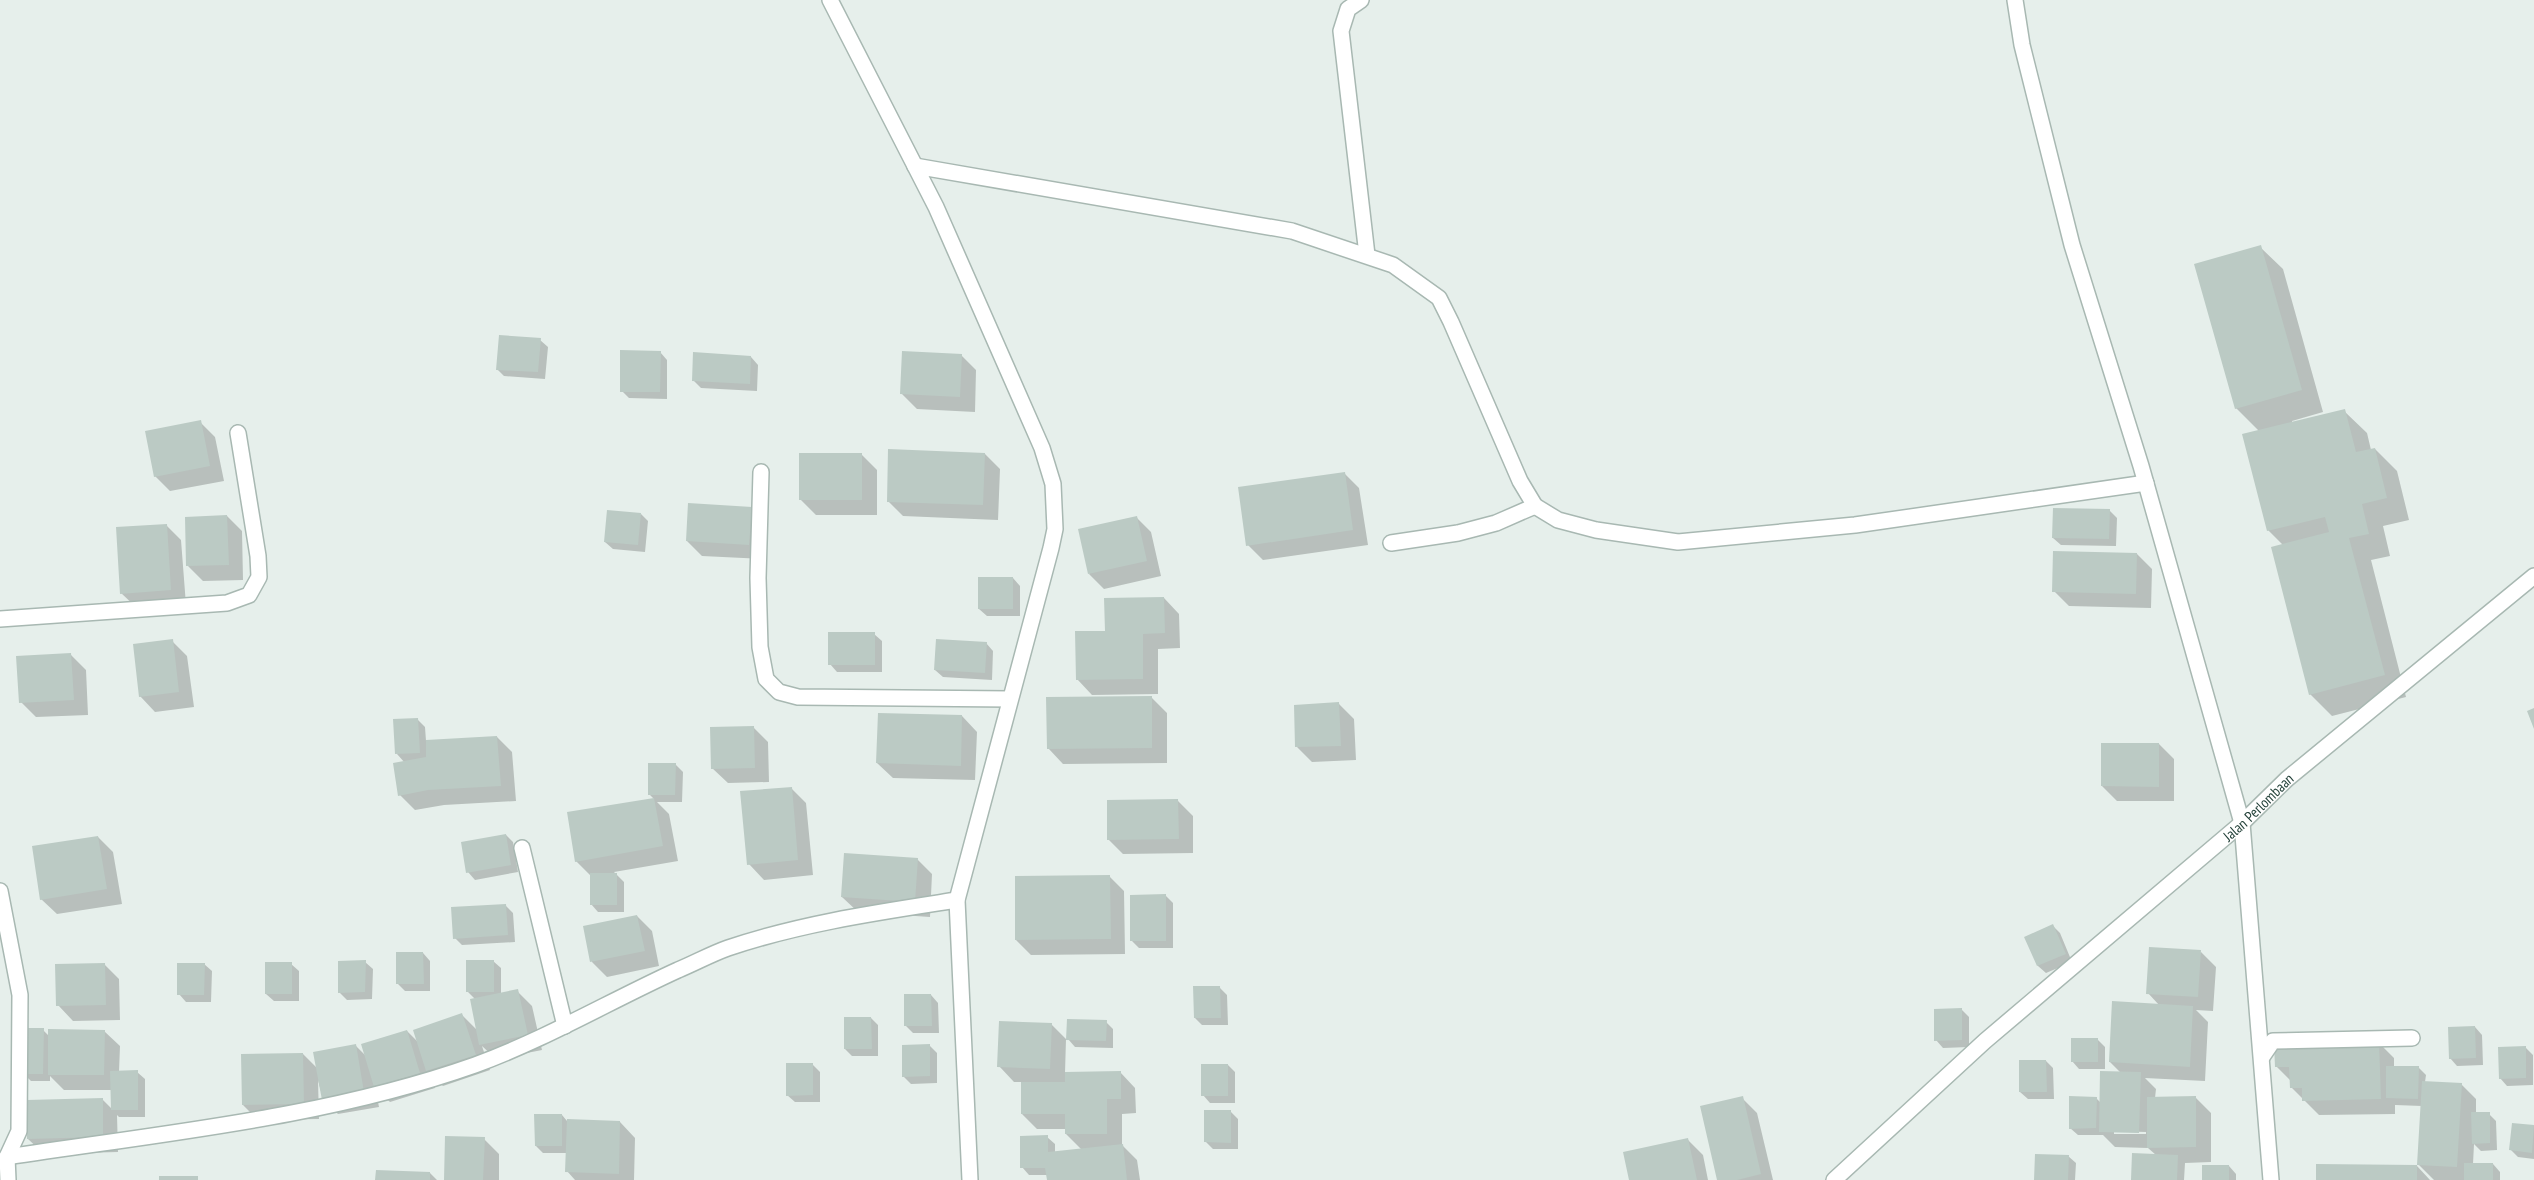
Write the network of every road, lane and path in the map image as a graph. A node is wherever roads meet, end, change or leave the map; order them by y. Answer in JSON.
{"nodes":[{"id":1,"x":830,"y":0,"type":"edge"},
{"id":2,"x":1360,"y":0,"type":"edge"},
{"id":3,"x":2015,"y":0,"type":"edge"},
{"id":4,"x":915,"y":166,"type":"junction"},
{"id":5,"x":1367,"y":255,"type":"junction"},
{"id":6,"x":238,"y":433,"type":"dead end"},
{"id":7,"x":761,"y":472,"type":"dead end"},
{"id":8,"x":2146,"y":484,"type":"junction"},
{"id":9,"x":1535,"y":506,"type":"junction"},
{"id":10,"x":1391,"y":543,"type":"dead end"},
{"id":11,"x":2534,"y":576,"type":"edge"},
{"id":12,"x":0,"y":619,"type":"edge"},
{"id":13,"x":1010,"y":699,"type":"junction"},
{"id":14,"x":2242,"y":824,"type":"junction"},
{"id":15,"x":522,"y":848,"type":"dead end"},
{"id":16,"x":0,"y":891,"type":"edge"},
{"id":17,"x":957,"y":900,"type":"junction"},
{"id":18,"x":565,"y":1026,"type":"junction"},
{"id":19,"x":2412,"y":1038,"type":"dead end"},
{"id":20,"x":2262,"y":1057,"type":"junction"},
{"id":21,"x":7,"y":1157,"type":"junction"},
{"id":22,"x":8,"y":1180,"type":"edge"},
{"id":23,"x":970,"y":1180,"type":"edge"},
{"id":24,"x":1834,"y":1180,"type":"edge"},
{"id":25,"x":2272,"y":1180,"type":"edge"}],
"edges":[{"from":1,"to":4,"type":"street"},
{"from":2,"to":5,"type":"street"},
{"from":3,"to":8,"type":"street"},
{"from":4,"to":5,"type":"street"},
{"from":4,"to":13,"type":"street"},
{"from":5,"to":9,"type":"street"},
{"from":6,"to":12,"type":"street"},
{"from":7,"to":13,"type":"street"},
{"from":8,"to":9,"type":"street"},
{"from":8,"to":14,"type":"street"},
{"from":9,"to":10,"type":"street"},
{"from":11,"to":14,"type":"street","name":"Jalan Perlombaan"},
{"from":13,"to":17,"type":"street"},
{"from":14,"to":20,"type":"street"},
{"from":14,"to":24,"type":"street","name":"Jalan Perlombaan"},
{"from":15,"to":18,"type":"street"},
{"from":16,"to":21,"type":"street"},
{"from":17,"to":18,"type":"street"},
{"from":17,"to":23,"type":"street"},
{"from":18,"to":21,"type":"street"},
{"from":19,"to":20,"type":"street"},
{"from":20,"to":25,"type":"street"},
{"from":21,"to":22,"type":"street"}]}
